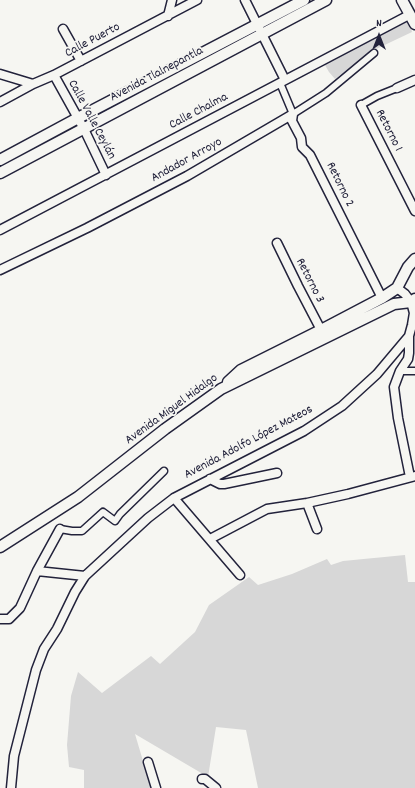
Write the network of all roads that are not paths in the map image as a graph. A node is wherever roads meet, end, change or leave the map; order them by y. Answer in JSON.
{"nodes":[{"id":1,"x":172,"y":0,"type":"edge"},
{"id":2,"x":197,"y":0,"type":"edge"},
{"id":3,"x":244,"y":0,"type":"edge"},
{"id":4,"x":304,"y":0,"type":"edge"},
{"id":5,"x":326,"y":0,"type":"edge"},
{"id":6,"x":402,"y":0,"type":"edge"},
{"id":7,"x":310,"y":4,"type":"edge"},
{"id":8,"x":409,"y":15,"type":"junction"},
{"id":9,"x":168,"y":16,"type":"junction"},
{"id":10,"x":415,"y":24,"type":"edge"},
{"id":11,"x":63,"y":29,"type":"dead end"},
{"id":12,"x":260,"y":30,"type":"junction"},
{"id":13,"x":374,"y":53,"type":"dead end"},
{"id":14,"x":81,"y":61,"type":"junction"},
{"id":15,"x":0,"y":74,"type":"edge"},
{"id":16,"x":54,"y":75,"type":"junction"},
{"id":17,"x":415,"y":80,"type":"edge"},
{"id":18,"x":283,"y":82,"type":"junction"},
{"id":19,"x":34,"y":84,"type":"junction"},
{"id":20,"x":397,"y":88,"type":"joint"},
{"id":21,"x":0,"y":102,"type":"edge"},
{"id":22,"x":361,"y":105,"type":"joint"},
{"id":23,"x":294,"y":114,"type":"junction"},
{"id":24,"x":78,"y":118,"type":"junction"},
{"id":25,"x":84,"y":129,"type":"junction"},
{"id":26,"x":0,"y":160,"type":"edge"},
{"id":27,"x":0,"y":173,"type":"edge"},
{"id":28,"x":106,"y":175,"type":"junction"},
{"id":29,"x":415,"y":210,"type":"edge"},
{"id":30,"x":0,"y":230,"type":"edge"},
{"id":31,"x":277,"y":243,"type":"dead end"},
{"id":32,"x":415,"y":259,"type":"edge"},
{"id":33,"x":0,"y":270,"type":"edge"},
{"id":34,"x":397,"y":288,"type":"junction"},
{"id":35,"x":382,"y":298,"type":"junction"},
{"id":36,"x":413,"y":301,"type":"edge"},
{"id":37,"x":321,"y":330,"type":"junction"},
{"id":38,"x":409,"y":336,"type":"junction"},
{"id":39,"x":400,"y":370,"type":"junction"},
{"id":40,"x":415,"y":371,"type":"edge"},
{"id":41,"x":221,"y":389,"type":"junction"},
{"id":42,"x":164,"y":471,"type":"dead end"},
{"id":43,"x":277,"y":473,"type":"dead end"},
{"id":44,"x":413,"y":477,"type":"edge"},
{"id":45,"x":210,"y":479,"type":"junction"},
{"id":46,"x":174,"y":498,"type":"junction"},
{"id":47,"x":307,"y":503,"type":"junction"},
{"id":48,"x":60,"y":529,"type":"joint"},
{"id":49,"x":317,"y":529,"type":"dead end"},
{"id":50,"x":210,"y":540,"type":"junction"},
{"id":51,"x":0,"y":547,"type":"edge"},
{"id":52,"x":37,"y":571,"type":"junction"},
{"id":53,"x":240,"y":575,"type":"dead end"},
{"id":54,"x":85,"y":576,"type":"junction"},
{"id":55,"x":0,"y":619,"type":"edge"},
{"id":56,"x":148,"y":762,"type":"dead end"},
{"id":57,"x":11,"y":788,"type":"edge"},
{"id":58,"x":156,"y":788,"type":"edge"},
{"id":59,"x":204,"y":788,"type":"edge"},
{"id":60,"x":216,"y":788,"type":"edge"}],
"edges":[{"from":1,"to":9,"type":"street"},
{"from":2,"to":9,"type":"street","name":"Calle Puerto"},
{"from":3,"to":12,"type":"street"},
{"from":4,"to":12,"type":"street","name":"Avenida Tlalnepantla"},
{"from":5,"to":7,"type":"street","name":"Avenida Tlalnepantla"},
{"from":6,"to":8,"type":"street"},
{"from":7,"to":12,"type":"street","name":"Avenida Tlalnepantla"},
{"from":8,"to":10,"type":"street"},
{"from":8,"to":18,"type":"street","name":"Calle Chalma"},
{"from":9,"to":14,"type":"street","name":"Calle Puerto"},
{"from":11,"to":14,"type":"street"},
{"from":12,"to":18,"type":"street"},
{"from":12,"to":24,"type":"street","name":"Avenida Tlalnepantla"},
{"from":12,"to":25,"type":"street","name":"Avenida Tlalnepantla"},
{"from":13,"to":23,"type":"street","name":"Andador Arroyo"},
{"from":14,"to":16,"type":"street","name":"Calle Puerto"},
{"from":15,"to":19,"type":"street"},
{"from":16,"to":19,"type":"street","name":"Calle Puerto"},
{"from":16,"to":24,"type":"street","name":"Calle Valle Ceylán"},
{"from":17,"to":20,"type":"street"},
{"from":18,"to":23,"type":"street","name":"Retorno 2"},
{"from":18,"to":28,"type":"street","name":"Calle Chalma"},
{"from":19,"to":21,"type":"street","name":"Calle Puerto"},
{"from":20,"to":22,"type":"street"},
{"from":22,"to":29,"type":"street","name":"Retorno 1"},
{"from":23,"to":33,"type":"street","name":"Andador Arroyo"},
{"from":23,"to":35,"type":"street","name":"Retorno 2"},
{"from":24,"to":25,"type":"street","name":"Calle Valle Ceylán"},
{"from":24,"to":26,"type":"street","name":"Avenida Tlalnepantla"},
{"from":25,"to":27,"type":"street","name":"Avenida Tlalnepantla"},
{"from":25,"to":28,"type":"street","name":"Calle Valle Ceylán"},
{"from":28,"to":30,"type":"street","name":"Calle Chalma"},
{"from":31,"to":37,"type":"street","name":"Retorno 3"},
{"from":32,"to":34,"type":"street"},
{"from":34,"to":35,"type":"street"},
{"from":34,"to":36,"type":"street"},
{"from":35,"to":37,"type":"street"},
{"from":36,"to":38,"type":"street","name":"Avenida Adolfo López Mateos"},
{"from":36,"to":41,"type":"street","name":"Avenida Miguel Hidalgo"},
{"from":37,"to":41,"type":"street"},
{"from":38,"to":39,"type":"street"},
{"from":38,"to":45,"type":"street","name":"Avenida Adolfo López Mateos"},
{"from":39,"to":40,"type":"street"},
{"from":39,"to":44,"type":"street"},
{"from":41,"to":51,"type":"street","name":"Avenida Miguel Hidalgo"},
{"from":42,"to":48,"type":"street"},
{"from":43,"to":45,"type":"street"},
{"from":44,"to":47,"type":"street"},
{"from":45,"to":46,"type":"street","name":"Avenida Adolfo López Mateos"},
{"from":46,"to":50,"type":"street"},
{"from":46,"to":54,"type":"street","name":"Avenida Adolfo López Mateos"},
{"from":47,"to":49,"type":"street"},
{"from":47,"to":50,"type":"street"},
{"from":48,"to":52,"type":"street"},
{"from":50,"to":53,"type":"street"},
{"from":52,"to":54,"type":"street"},
{"from":52,"to":55,"type":"street"},
{"from":54,"to":57,"type":"street","name":"Avenida Adolfo López Mateos"},
{"from":56,"to":58,"type":"street"},
{"from":59,"to":60,"type":"street"}]}
